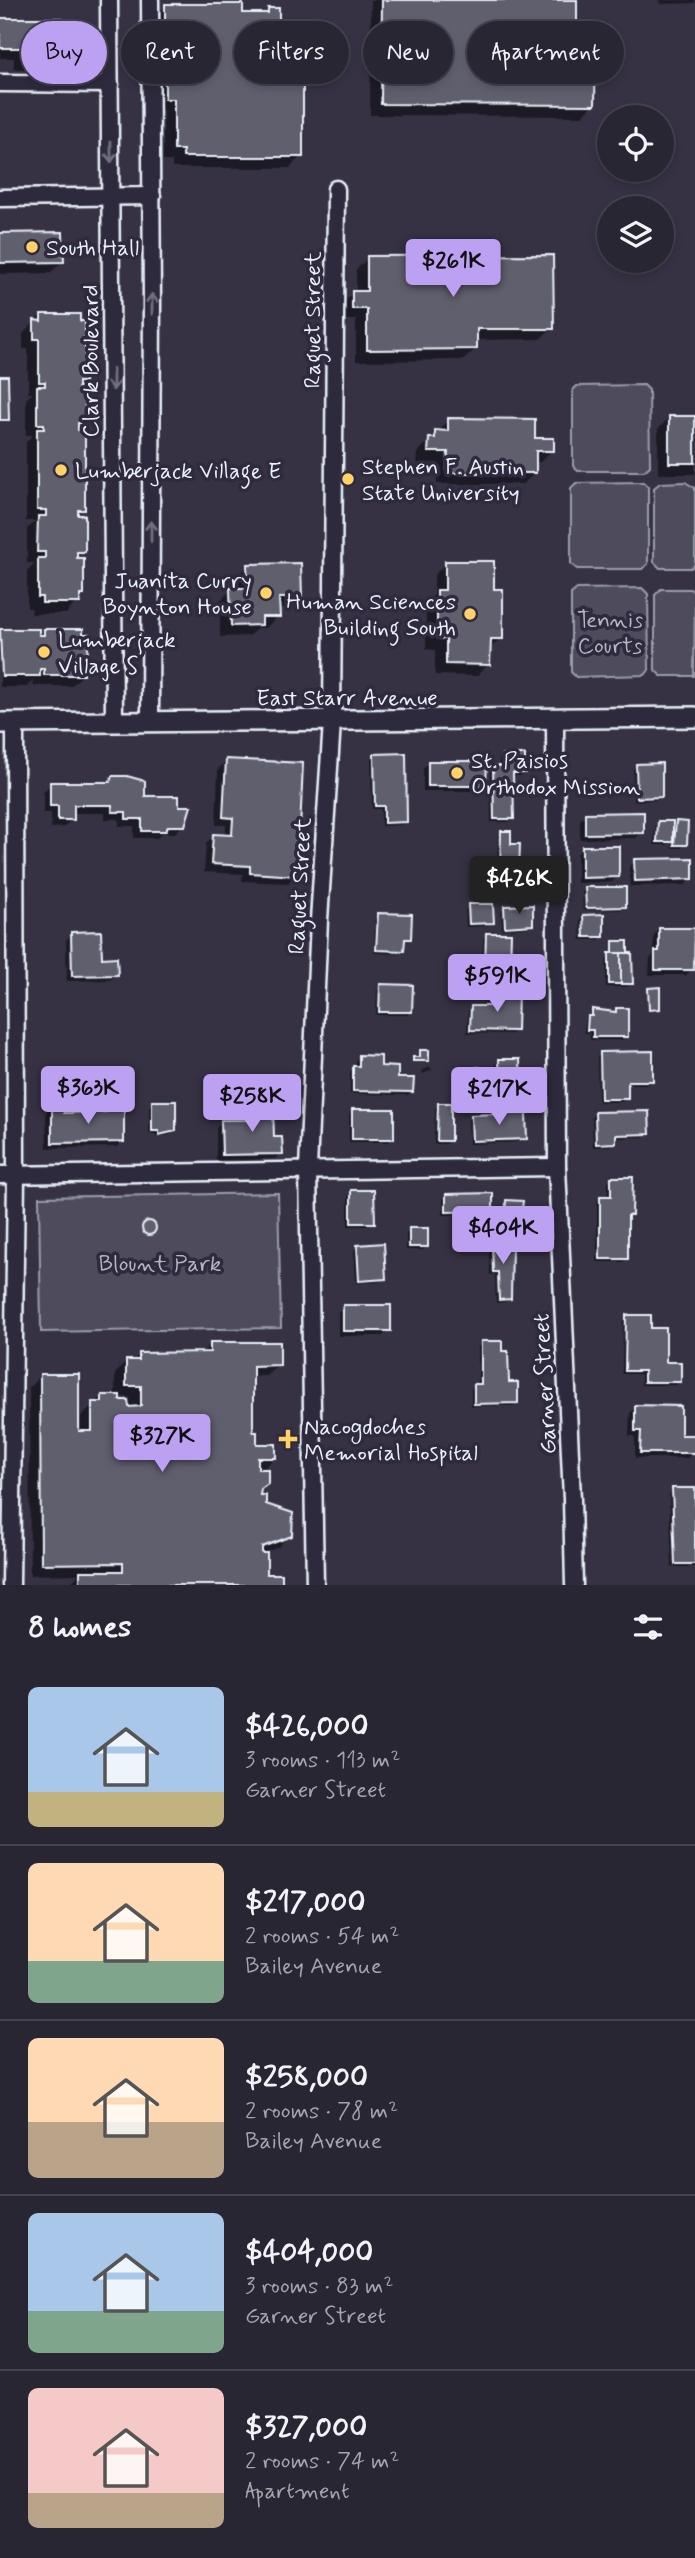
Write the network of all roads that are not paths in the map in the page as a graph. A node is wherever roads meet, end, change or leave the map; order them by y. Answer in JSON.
{"nodes":[{"id":1,"x":110,"y":0,"type":"edge"},
{"id":2,"x":150,"y":0,"type":"edge"},
{"id":3,"x":0,"y":83,"type":"edge"},
{"id":4,"x":110,"y":84,"type":"junction"},
{"id":5,"x":336,"y":189,"type":"dead end"},
{"id":6,"x":112,"y":196,"type":"junction"},
{"id":7,"x":152,"y":196,"type":"junction"},
{"id":8,"x":0,"y":198,"type":"edge"},
{"id":9,"x":695,"y":717,"type":"edge"},
{"id":10,"x":555,"y":719,"type":"junction"},
{"id":11,"x":114,"y":722,"type":"junction"},
{"id":12,"x":150,"y":722,"type":"junction"},
{"id":13,"x":332,"y":722,"type":"junction"},
{"id":14,"x":7,"y":723,"type":"edge"},
{"id":15,"x":556,"y":1167,"type":"junction"},
{"id":16,"x":308,"y":1169,"type":"junction"},
{"id":17,"x":8,"y":1175,"type":"edge"},
{"id":18,"x":11,"y":1585,"type":"edge"},
{"id":19,"x":315,"y":1585,"type":"edge"},
{"id":20,"x":574,"y":1585,"type":"edge"}],
"edges":[{"from":1,"to":4,"type":"street","name":"Clark Boulevard"},
{"from":2,"to":7,"type":"street"},
{"from":3,"to":4,"type":"street"},
{"from":4,"to":6,"type":"street","name":"Clark Boulevard","one_way":true},
{"from":5,"to":13,"type":"street","name":"Raguet Street"},
{"from":6,"to":7,"type":"street"},
{"from":6,"to":8,"type":"street"},
{"from":6,"to":11,"type":"street","name":"Clark Boulevard","one_way":true},
{"from":12,"to":7,"type":"street","one_way":true},
{"from":9,"to":10,"type":"main road","name":"East Starr Avenue"},
{"from":10,"to":13,"type":"main road","name":"East Starr Avenue"},
{"from":10,"to":15,"type":"street","name":"Garner Street"},
{"from":11,"to":12,"type":"main road","name":"East Starr Avenue"},
{"from":11,"to":14,"type":"main road","name":"East Starr Avenue"},
{"from":12,"to":13,"type":"main road","name":"East Starr Avenue"},
{"from":13,"to":16,"type":"street","name":"Raguet Street"},
{"from":14,"to":17,"type":"street"},
{"from":15,"to":16,"type":"street"},
{"from":15,"to":20,"type":"street","name":"Garner Street"},
{"from":16,"to":17,"type":"street"},
{"from":16,"to":19,"type":"street","name":"Raguet Street"},
{"from":17,"to":18,"type":"street"}]}
